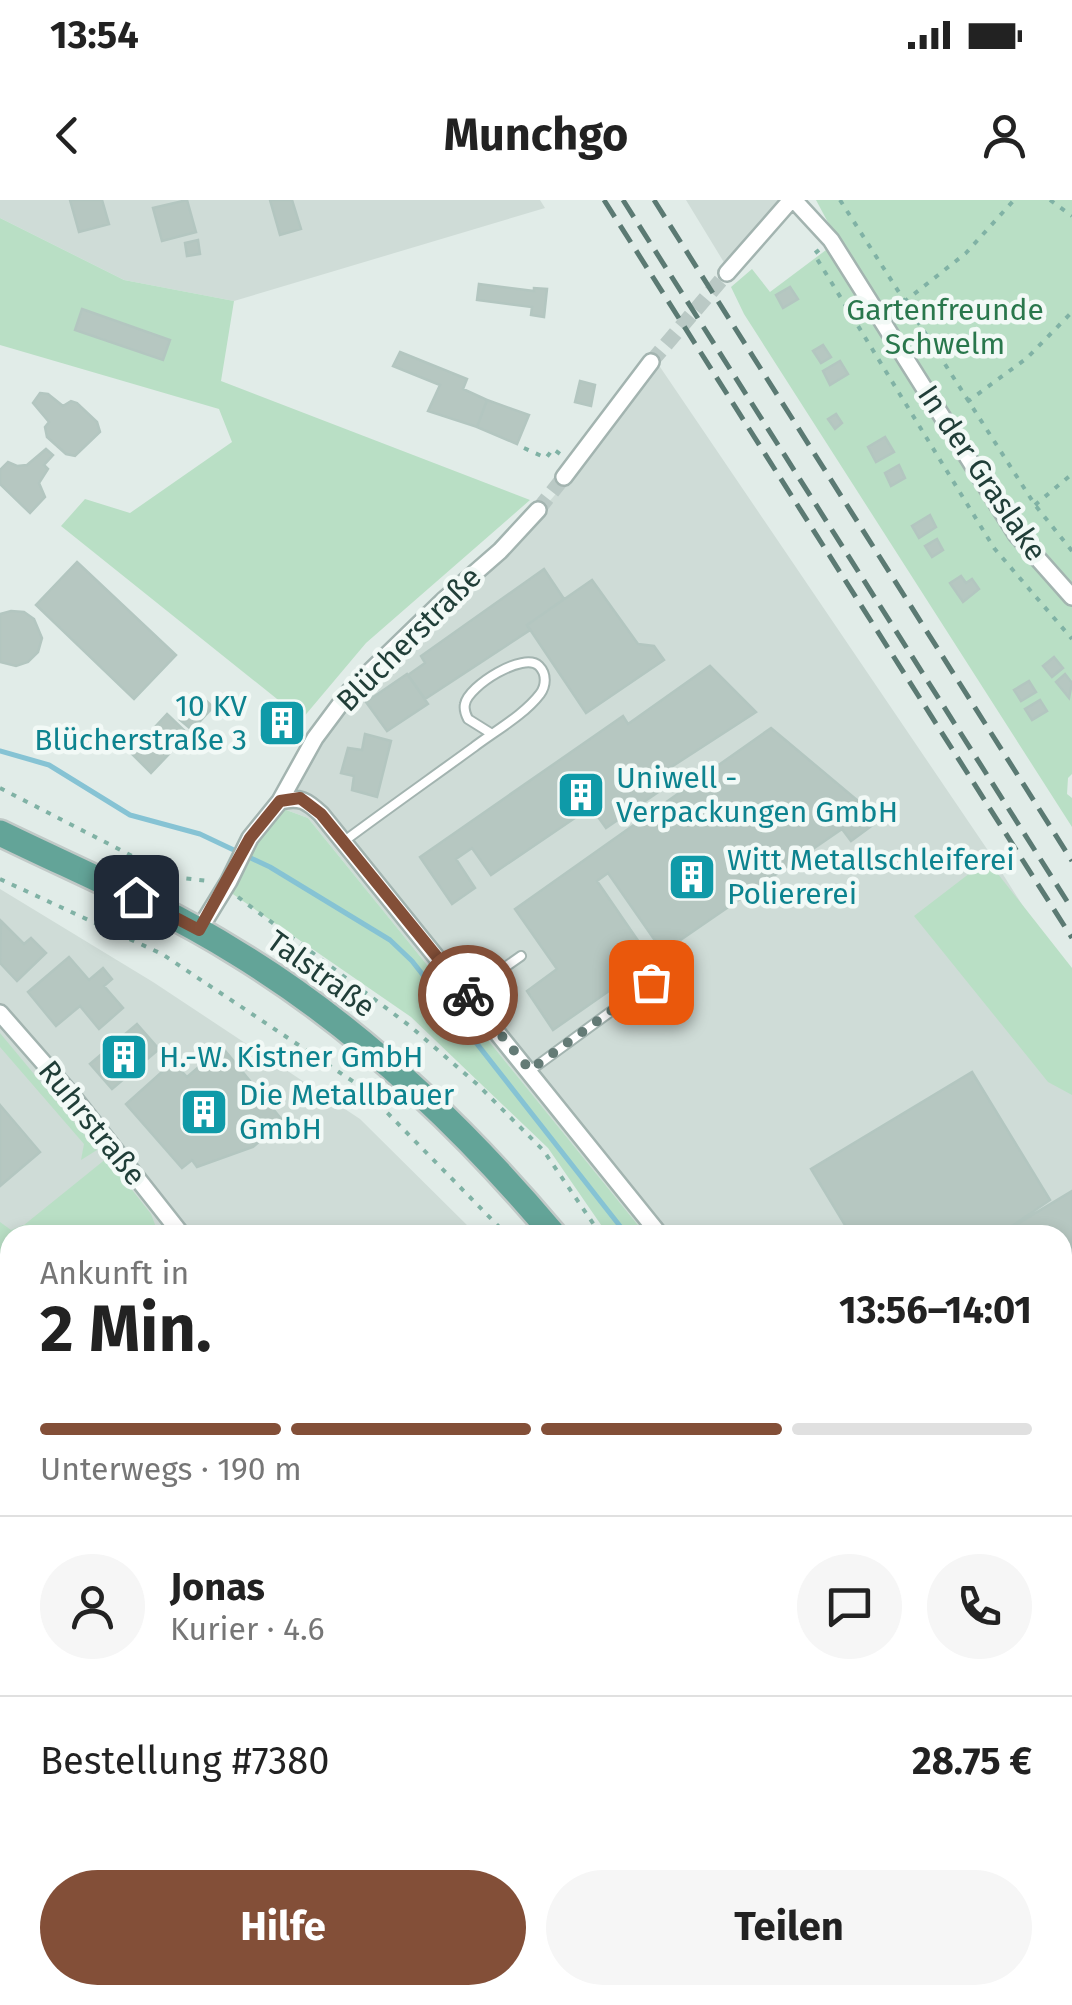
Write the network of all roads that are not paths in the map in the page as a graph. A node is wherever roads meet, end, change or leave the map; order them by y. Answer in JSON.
{"nodes":[{"id":1,"x":792,"y":200,"type":"edge"},
{"id":2,"x":727,"y":272,"type":"tunnel mouth"},
{"id":3,"x":651,"y":362,"type":"tunnel mouth"},
{"id":4,"x":569,"y":471,"type":"tunnel mouth"},
{"id":5,"x":538,"y":510,"type":"tunnel mouth"},
{"id":6,"x":1072,"y":597,"type":"edge"},
{"id":7,"x":492,"y":734,"type":"junction"},
{"id":8,"x":280,"y":801,"type":"junction"},
{"id":9,"x":0,"y":832,"type":"edge"},
{"id":10,"x":343,"y":842,"type":"junction"},
{"id":11,"x":199,"y":930,"type":"junction"},
{"id":12,"x":520,"y":956,"type":"dead end"},
{"id":13,"x":677,"y":963,"type":"dead end"},
{"id":14,"x":467,"y":994,"type":"junction"},
{"id":15,"x":0,"y":1013,"type":"edge"},
{"id":16,"x":530,"y":1070,"type":"junction"},
{"id":17,"x":174,"y":1225,"type":"edge"},
{"id":18,"x":545,"y":1225,"type":"edge"},
{"id":19,"x":652,"y":1225,"type":"edge"}],
"edges":[{"from":1,"to":2,"type":"street"},
{"from":1,"to":6,"type":"street","name":"In der Graslake"},
{"from":3,"to":4,"type":"street"},
{"from":5,"to":8,"type":"street","name":"Blücherstraße"},
{"from":7,"to":7,"type":"lane"},
{"from":7,"to":10,"type":"lane"},
{"from":8,"to":10,"type":"street"},
{"from":8,"to":11,"type":"street","name":"Blücherstraße"},
{"from":9,"to":11,"type":"main road","name":"Talstraße"},
{"from":10,"to":14,"type":"street"},
{"from":11,"to":18,"type":"main road","name":"Talstraße"},
{"from":12,"to":14,"type":"lane"},
{"from":13,"to":16,"type":"lane"},
{"from":14,"to":16,"type":"street"},
{"from":15,"to":17,"type":"street","name":"Ruhrstraße"},
{"from":16,"to":19,"type":"street"}]}
